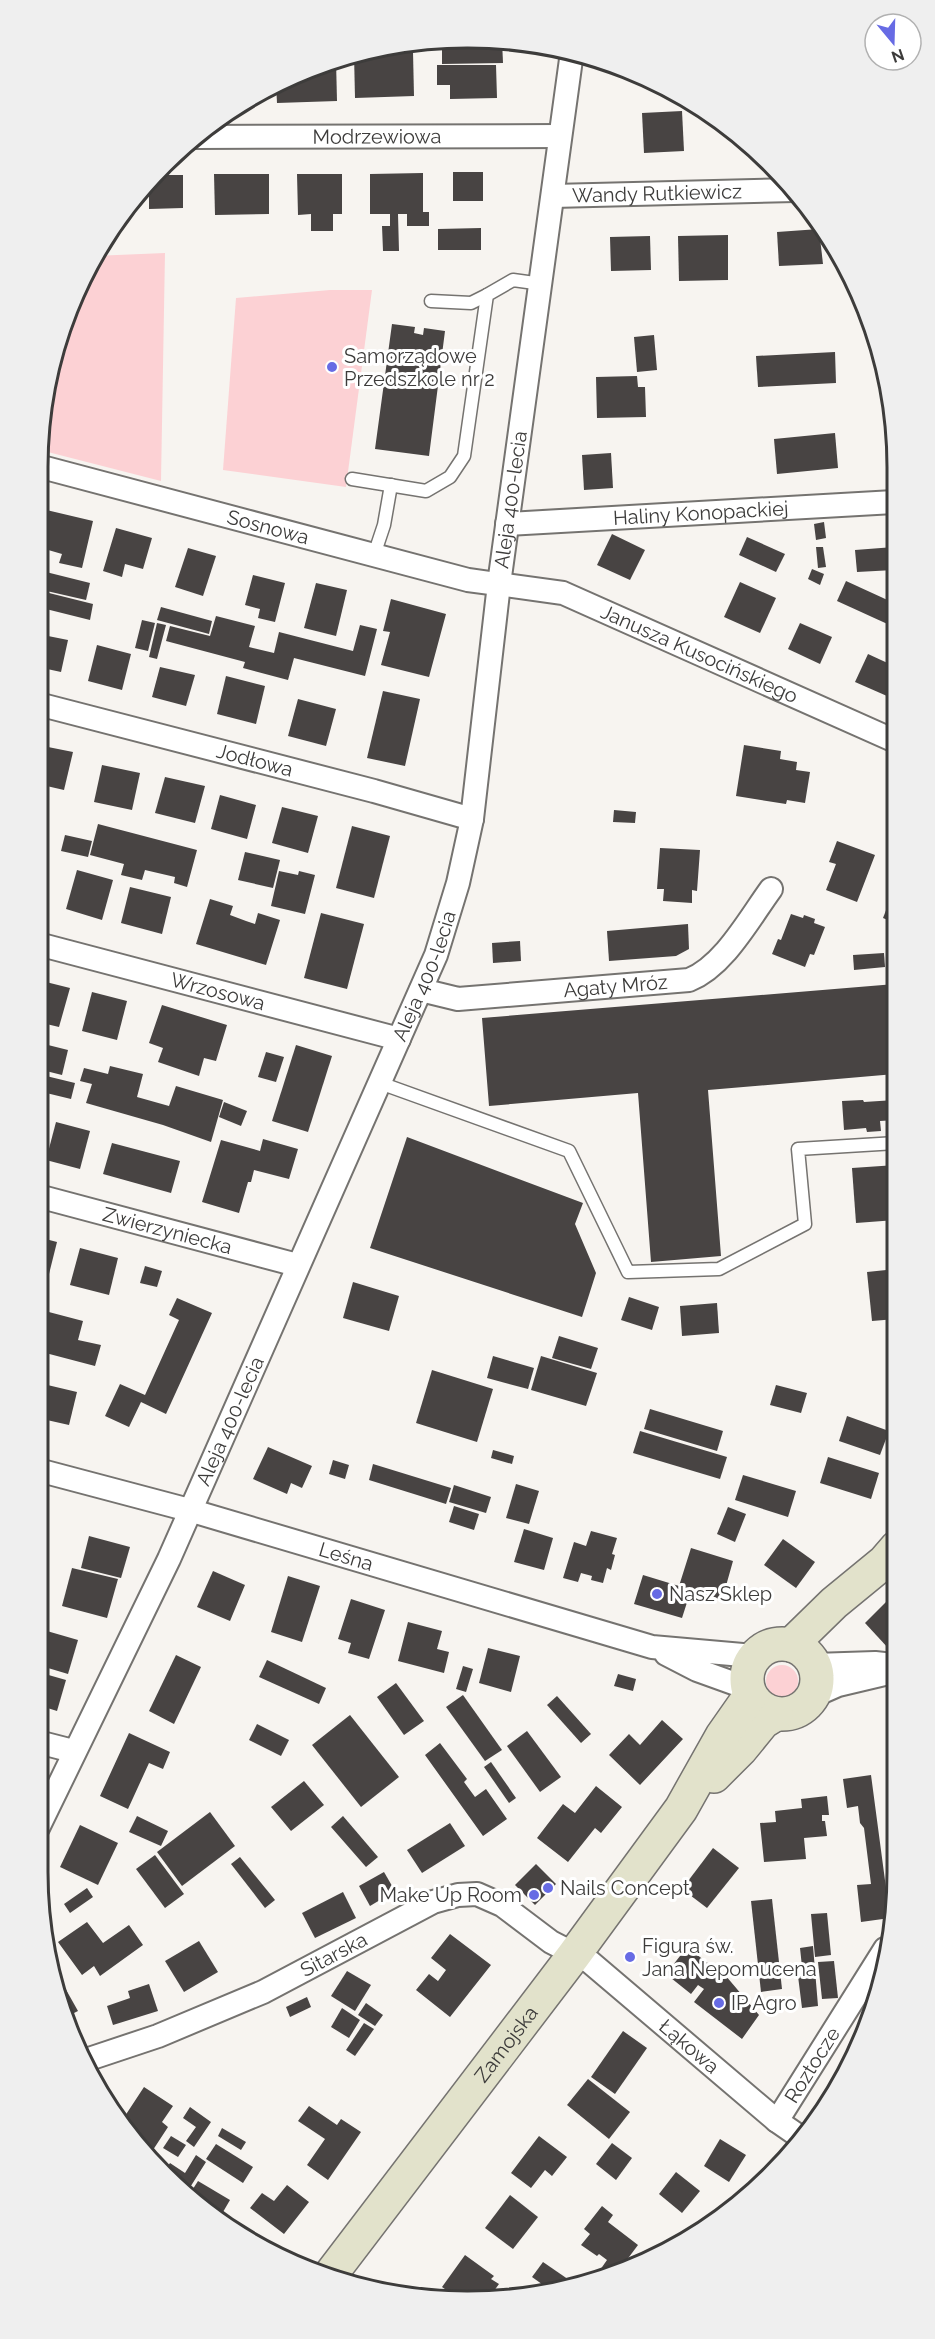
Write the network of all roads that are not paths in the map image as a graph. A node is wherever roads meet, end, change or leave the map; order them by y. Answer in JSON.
{"nodes":[{"id":1,"x":571,"y":61,"type":"edge"},
{"id":2,"x":560,"y":136,"type":"junction"},
{"id":3,"x":210,"y":137,"type":"edge"},
{"id":4,"x":782,"y":190,"type":"edge"},
{"id":5,"x":553,"y":196,"type":"junction"},
{"id":6,"x":542,"y":284,"type":"junction"},
{"id":7,"x":487,"y":295,"type":"junction"},
{"id":8,"x":431,"y":301,"type":"dead end"},
{"id":9,"x":48,"y":469,"type":"edge"},
{"id":10,"x":352,"y":479,"type":"dead end"},
{"id":11,"x":391,"y":485,"type":"junction"},
{"id":12,"x":887,"y":502,"type":"edge"},
{"id":13,"x":507,"y":524,"type":"junction"},
{"id":14,"x":374,"y":555,"type":"junction"},
{"id":15,"x":499,"y":584,"type":"junction"},
{"id":16,"x":48,"y":707,"type":"edge"},
{"id":17,"x":887,"y":737,"type":"edge"},
{"id":18,"x":472,"y":819,"type":"junction"},
{"id":19,"x":771,"y":889,"type":"dead end"},
{"id":20,"x":48,"y":947,"type":"edge"},
{"id":21,"x":421,"y":990,"type":"junction"},
{"id":22,"x":399,"y":1039,"type":"junction"},
{"id":23,"x":380,"y":1083,"type":"junction"},
{"id":24,"x":887,"y":1144,"type":"edge"},
{"id":25,"x":48,"y":1199,"type":"edge"},
{"id":26,"x":297,"y":1265,"type":"junction"},
{"id":27,"x":48,"y":1473,"type":"edge"},
{"id":28,"x":189,"y":1510,"type":"junction"},
{"id":29,"x":887,"y":1560,"type":"edge"},
{"id":30,"x":652,"y":1647,"type":"junction"},
{"id":31,"x":754,"y":1656,"type":"junction"},
{"id":32,"x":887,"y":1665,"type":"edge"},
{"id":33,"x":807,"y":1667,"type":"junction"},
{"id":34,"x":887,"y":1673,"type":"edge"},
{"id":35,"x":758,"y":1699,"type":"junction"},
{"id":36,"x":48,"y":1745,"type":"edge"},
{"id":37,"x":73,"y":1751,"type":"junction"},
{"id":38,"x":48,"y":1806,"type":"edge"},
{"id":39,"x":574,"y":1955,"type":"junction"},
{"id":40,"x":877,"y":1962,"type":"edge"},
{"id":41,"x":92,"y":2058,"type":"edge"},
{"id":42,"x":777,"y":2121,"type":"junction"},
{"id":43,"x":795,"y":2133,"type":"edge"},
{"id":44,"x":335,"y":2269,"type":"edge"}],
"edges":[{"from":1,"to":2,"type":"street","name":"Aleja 400-lecia"},
{"from":2,"to":3,"type":"street","name":"Modrzewiowa"},
{"from":2,"to":5,"type":"street","name":"Aleja 400-lecia"},
{"from":4,"to":5,"type":"street","name":"Wandy Rutkiewicz"},
{"from":5,"to":6,"type":"street","name":"Aleja 400-lecia"},
{"from":6,"to":7,"type":"lane"},
{"from":6,"to":13,"type":"street","name":"Aleja 400-lecia"},
{"from":7,"to":8,"type":"lane"},
{"from":7,"to":11,"type":"lane"},
{"from":9,"to":14,"type":"street","name":"Sosnowa"},
{"from":10,"to":11,"type":"lane"},
{"from":11,"to":14,"type":"lane"},
{"from":12,"to":13,"type":"street","name":"Haliny Konopackiej"},
{"from":13,"to":15,"type":"street","name":"Aleja 400-lecia"},
{"from":14,"to":15,"type":"street","name":"Sosnowa"},
{"from":15,"to":17,"type":"street","name":"Janusza Kusocińskiego"},
{"from":15,"to":18,"type":"street","name":"Aleja 400-lecia"},
{"from":16,"to":18,"type":"street","name":"Jodłowa"},
{"from":18,"to":21,"type":"street","name":"Aleja 400-lecia"},
{"from":19,"to":21,"type":"street","name":"Agaty Mróz"},
{"from":20,"to":22,"type":"street","name":"Wrzosowa"},
{"from":21,"to":22,"type":"street","name":"Aleja 400-lecia"},
{"from":22,"to":23,"type":"street","name":"Aleja 400-lecia"},
{"from":23,"to":24,"type":"lane"},
{"from":23,"to":26,"type":"street","name":"Aleja 400-lecia"},
{"from":25,"to":26,"type":"street","name":"Zwierzyniecka"},
{"from":26,"to":28,"type":"street","name":"Aleja 400-lecia"},
{"from":27,"to":28,"type":"street","name":"Leśna"},
{"from":28,"to":30,"type":"street","name":"Leśna"},
{"from":28,"to":37,"type":"street","name":"Aleja 400-lecia"},
{"from":29,"to":33,"type":"street"},
{"from":30,"to":31,"type":"street","name":"Leśna"},
{"from":30,"to":35,"type":"street","name":"Leśna"},
{"from":31,"to":33,"type":"street"},
{"from":31,"to":35,"type":"street"},
{"from":32,"to":33,"type":"street"},
{"from":33,"to":34,"type":"street"},
{"from":33,"to":35,"type":"street"},
{"from":35,"to":39,"type":"street","name":"Zamojska"},
{"from":36,"to":37,"type":"street"},
{"from":37,"to":38,"type":"street","name":"Aleja 400-lecia"},
{"from":39,"to":41,"type":"street","name":"Sitarska"},
{"from":39,"to":42,"type":"street","name":"Łąkowa"},
{"from":39,"to":44,"type":"street","name":"Zamojska"},
{"from":40,"to":42,"type":"street","name":"Roztocze"},
{"from":42,"to":43,"type":"street","name":"Łąkowa"}]}
